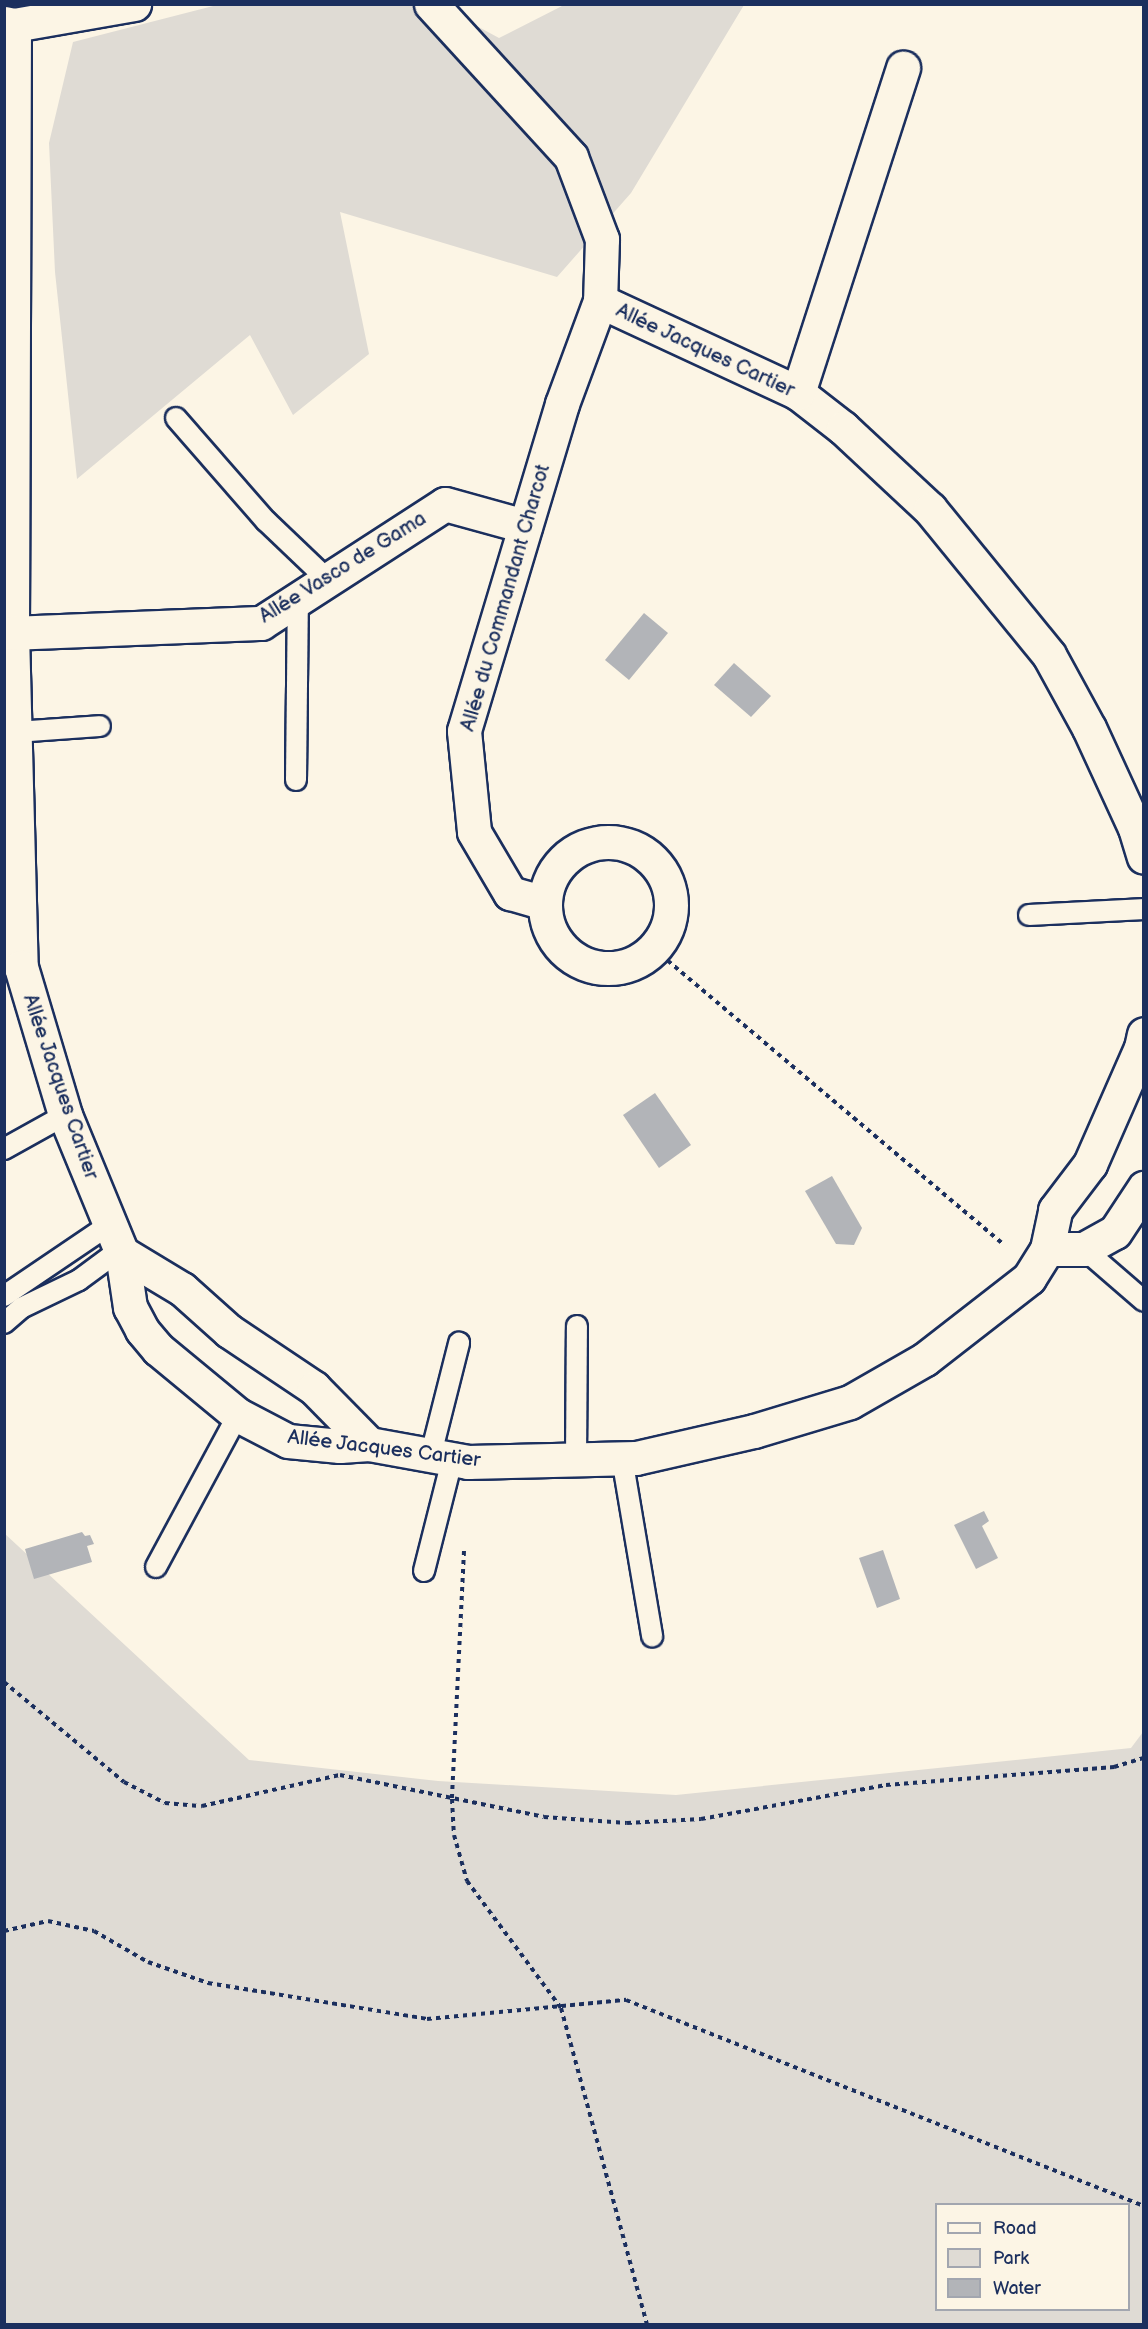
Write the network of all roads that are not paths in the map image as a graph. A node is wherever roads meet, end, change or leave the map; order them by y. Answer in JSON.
{"nodes":[{"id":1,"x":134,"y":4,"type":"edge"},
{"id":2,"x":430,"y":4,"type":"edge"},
{"id":3,"x":9,"y":24,"type":"edge"},
{"id":4,"x":903,"y":68,"type":"dead end"},
{"id":5,"x":600,"y":301,"type":"junction"},
{"id":6,"x":8,"y":314,"type":"edge"},
{"id":7,"x":798,"y":393,"type":"junction"},
{"id":8,"x":176,"y":418,"type":"dead end"},
{"id":9,"x":525,"y":526,"type":"junction"},
{"id":10,"x":328,"y":580,"type":"junction"},
{"id":11,"x":298,"y":599,"type":"junction"},
{"id":12,"x":12,"y":633,"type":"junction"},
{"id":13,"x":100,"y":726,"type":"dead end"},
{"id":14,"x":15,"y":732,"type":"junction"},
{"id":15,"x":296,"y":780,"type":"dead end"},
{"id":16,"x":1142,"y":844,"type":"edge"},
{"id":17,"x":545,"y":903,"type":"junction"},
{"id":18,"x":1143,"y":909,"type":"edge"},
{"id":19,"x":1029,"y":915,"type":"dead end"},
{"id":20,"x":13,"y":969,"type":"edge"},
{"id":21,"x":1143,"y":1034,"type":"edge"},
{"id":22,"x":65,"y":1115,"type":"junction"},
{"id":23,"x":4,"y":1149,"type":"edge"},
{"id":24,"x":1143,"y":1188,"type":"edge"},
{"id":25,"x":117,"y":1242,"type":"junction"},
{"id":26,"x":1084,"y":1248,"type":"junction"},
{"id":27,"x":1041,"y":1260,"type":"junction"},
{"id":28,"x":4,"y":1296,"type":"edge"},
{"id":29,"x":1143,"y":1301,"type":"edge"},
{"id":30,"x":4,"y":1323,"type":"edge"},
{"id":31,"x":577,"y":1326,"type":"dead end"},
{"id":32,"x":459,"y":1343,"type":"dead end"},
{"id":33,"x":321,"y":1394,"type":"junction"},
{"id":34,"x":238,"y":1415,"type":"junction"},
{"id":35,"x":303,"y":1444,"type":"junction"},
{"id":36,"x":369,"y":1444,"type":"junction"},
{"id":37,"x":622,"y":1458,"type":"junction"},
{"id":38,"x":441,"y":1459,"type":"junction"},
{"id":39,"x":576,"y":1460,"type":"junction"},
{"id":40,"x":156,"y":1567,"type":"dead end"},
{"id":41,"x":424,"y":1571,"type":"dead end"},
{"id":42,"x":652,"y":1636,"type":"dead end"}],
"edges":[{"from":1,"to":3,"type":"street"},
{"from":2,"to":5,"type":"street","name":"Allée Jacques Cartier"},
{"from":3,"to":6,"type":"street","name":"Allée Jacques Cartier"},
{"from":4,"to":7,"type":"street"},
{"from":5,"to":7,"type":"street","name":"Allée Jacques Cartier"},
{"from":5,"to":9,"type":"street","name":"Allée du Commandant Charcot"},
{"from":6,"to":12,"type":"street","name":"Allée Jacques Cartier"},
{"from":7,"to":16,"type":"street","name":"Allée Jacques Cartier"},
{"from":8,"to":10,"type":"lane"},
{"from":9,"to":10,"type":"street","name":"Allée Vasco de Gama"},
{"from":9,"to":17,"type":"street","name":"Allée du Commandant Charcot"},
{"from":10,"to":11,"type":"street","name":"Allée Vasco de Gama"},
{"from":11,"to":12,"type":"street","name":"Allée Vasco de Gama"},
{"from":11,"to":15,"type":"lane"},
{"from":12,"to":14,"type":"street","name":"Allée Jacques Cartier"},
{"from":13,"to":14,"type":"lane"},
{"from":14,"to":20,"type":"street","name":"Allée Jacques Cartier"},
{"from":17,"to":17,"type":"street"},
{"from":18,"to":19,"type":"lane"},
{"from":20,"to":22,"type":"street","name":"Allée Jacques Cartier"},
{"from":21,"to":27,"type":"street"},
{"from":22,"to":23,"type":"lane"},
{"from":22,"to":25,"type":"street","name":"Allée Jacques Cartier"},
{"from":24,"to":26,"type":"street"},
{"from":25,"to":28,"type":"lane"},
{"from":25,"to":30,"type":"lane"},
{"from":25,"to":33,"type":"street"},
{"from":25,"to":34,"type":"street","name":"Allée Jacques Cartier"},
{"from":26,"to":27,"type":"street"},
{"from":26,"to":29,"type":"lane"},
{"from":27,"to":37,"type":"street","name":"Allée Jacques Cartier"},
{"from":31,"to":39,"type":"lane"},
{"from":32,"to":38,"type":"lane"},
{"from":33,"to":35,"type":"street"},
{"from":33,"to":36,"type":"street"},
{"from":34,"to":35,"type":"street","name":"Allée Jacques Cartier"},
{"from":34,"to":40,"type":"lane"},
{"from":35,"to":36,"type":"street","name":"Allée Jacques Cartier"},
{"from":36,"to":38,"type":"street","name":"Allée Jacques Cartier"},
{"from":37,"to":39,"type":"street","name":"Allée Jacques Cartier"},
{"from":37,"to":42,"type":"lane"},
{"from":38,"to":39,"type":"street","name":"Allée Jacques Cartier"},
{"from":38,"to":41,"type":"lane"}]}
